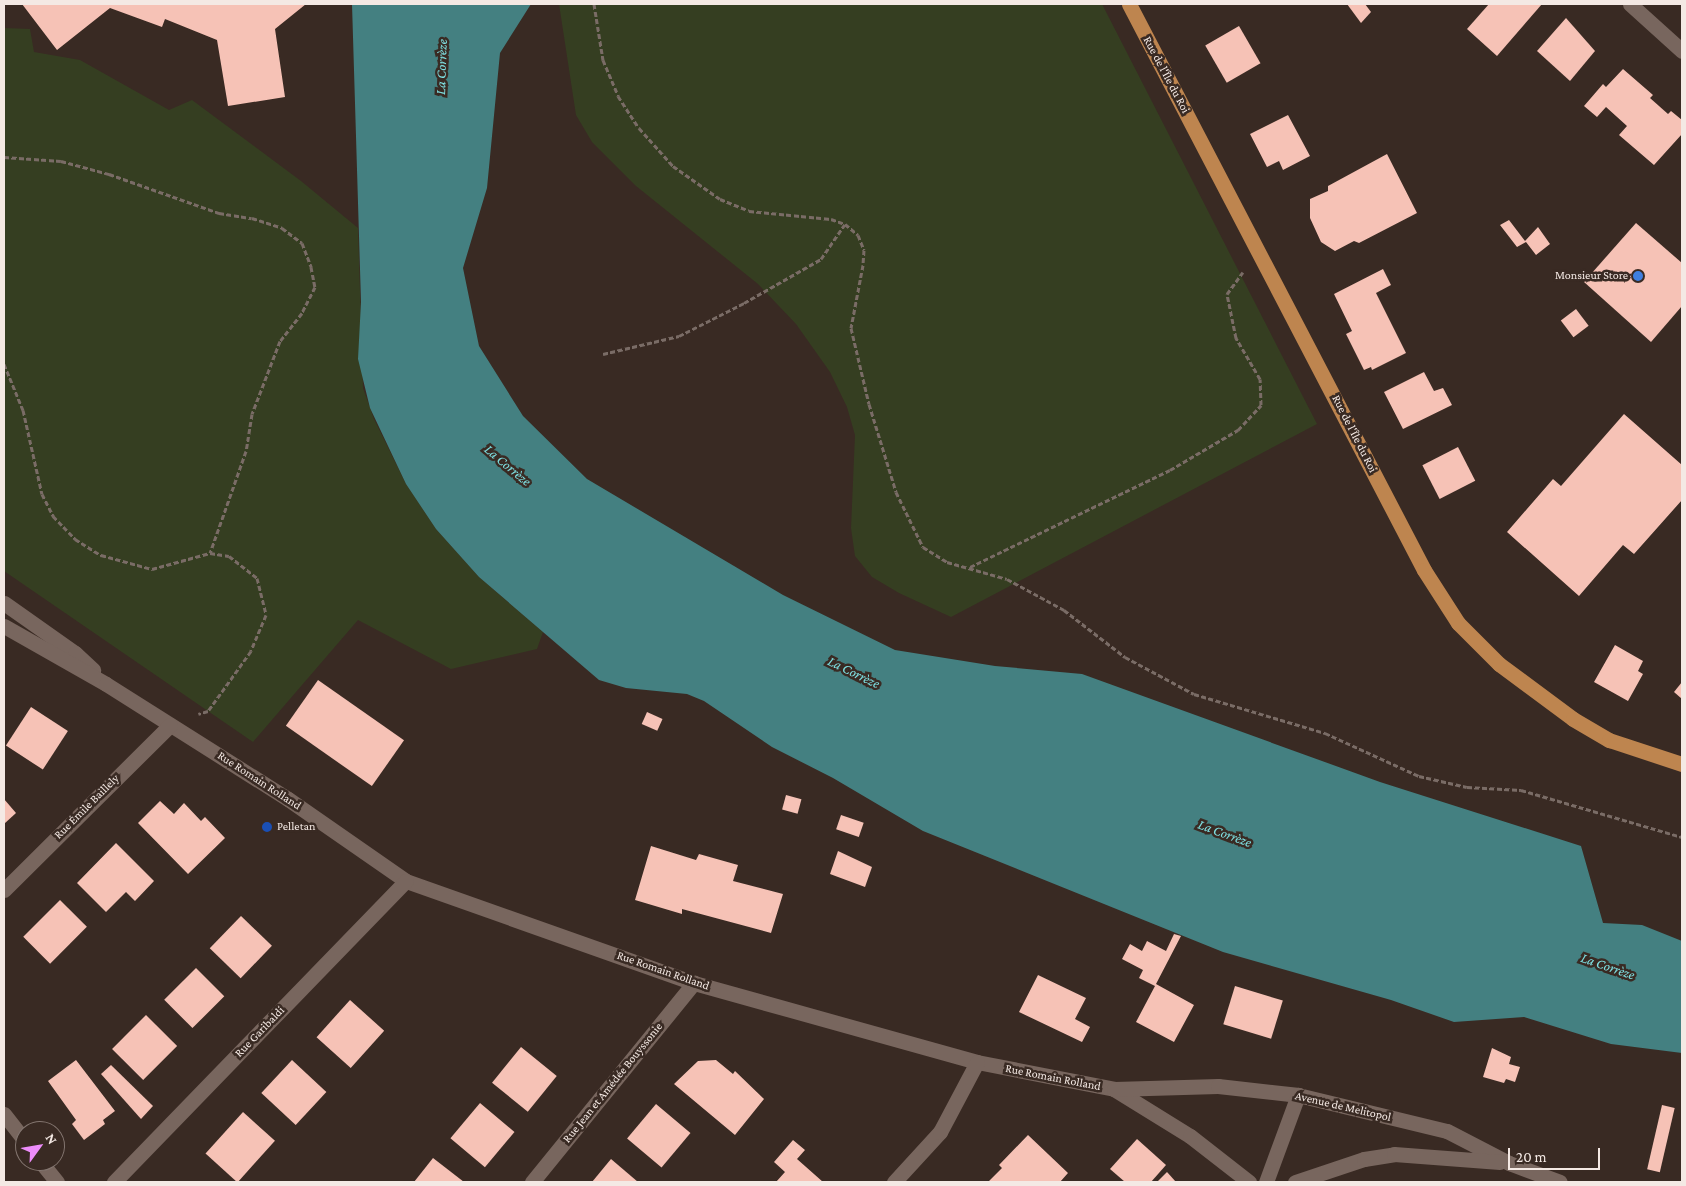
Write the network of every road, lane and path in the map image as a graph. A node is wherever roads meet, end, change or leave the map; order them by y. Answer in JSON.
{"nodes":[{"id":1,"x":594,"y":4,"type":"edge"},
{"id":2,"x":1129,"y":4,"type":"edge"},
{"id":3,"x":1630,"y":4,"type":"edge"},
{"id":4,"x":1682,"y":51,"type":"edge"},
{"id":5,"x":4,"y":157,"type":"edge"},
{"id":6,"x":846,"y":224,"type":"junction"},
{"id":7,"x":1264,"y":261,"type":"junction"},
{"id":8,"x":602,"y":354,"type":"dead end"},
{"id":9,"x":4,"y":364,"type":"edge"},
{"id":10,"x":210,"y":554,"type":"junction"},
{"id":11,"x":969,"y":567,"type":"junction"},
{"id":12,"x":4,"y":603,"type":"edge"},
{"id":13,"x":4,"y":626,"type":"edge"},
{"id":14,"x":106,"y":684,"type":"junction"},
{"id":15,"x":170,"y":725,"type":"junction"},
{"id":16,"x":1682,"y":764,"type":"edge"},
{"id":17,"x":1682,"y":837,"type":"edge"},
{"id":18,"x":406,"y":881,"type":"junction"},
{"id":19,"x":4,"y":890,"type":"edge"},
{"id":20,"x":694,"y":983,"type":"junction"},
{"id":21,"x":977,"y":1062,"type":"junction"},
{"id":22,"x":1114,"y":1089,"type":"junction"},
{"id":23,"x":1298,"y":1095,"type":"junction"},
{"id":24,"x":4,"y":1114,"type":"edge"},
{"id":25,"x":15,"y":1128,"type":"edge"},
{"id":26,"x":1509,"y":1163,"type":"junction"},
{"id":27,"x":48,"y":1171,"type":"edge"},
{"id":28,"x":56,"y":1182,"type":"edge"},
{"id":29,"x":114,"y":1182,"type":"edge"},
{"id":30,"x":532,"y":1182,"type":"edge"},
{"id":31,"x":894,"y":1182,"type":"edge"},
{"id":32,"x":1249,"y":1182,"type":"edge"},
{"id":33,"x":1266,"y":1182,"type":"edge"},
{"id":34,"x":1295,"y":1182,"type":"edge"},
{"id":35,"x":1560,"y":1182,"type":"edge"}],
"edges":[{"from":1,"to":6,"type":"path"},
{"from":2,"to":7,"type":"main road","name":"Rue de l'Île du Roi"},
{"from":3,"to":4,"type":"street"},
{"from":5,"to":10,"type":"path"},
{"from":6,"to":8,"type":"path"},
{"from":6,"to":11,"type":"path"},
{"from":7,"to":11,"type":"path"},
{"from":7,"to":16,"type":"main road","name":"Rue de l'Île du Roi"},
{"from":9,"to":10,"type":"path"},
{"from":10,"to":15,"type":"path"},
{"from":11,"to":17,"type":"path"},
{"from":12,"to":14,"type":"street","name":"Rue Romain Rolland"},
{"from":13,"to":14,"type":"street","name":"Rue Romain Rolland"},
{"from":14,"to":15,"type":"street","name":"Rue Romain Rolland"},
{"from":15,"to":18,"type":"street","name":"Rue Romain Rolland"},
{"from":15,"to":19,"type":"street","name":"Rue Émile Baillely"},
{"from":18,"to":20,"type":"street","name":"Rue Romain Rolland"},
{"from":18,"to":29,"type":"street","name":"Rue Garibaldi"},
{"from":20,"to":21,"type":"street","name":"Rue Romain Rolland"},
{"from":20,"to":30,"type":"street","name":"Rue Jean et Amédée Bouyssonie"},
{"from":21,"to":22,"type":"street","name":"Rue Romain Rolland"},
{"from":21,"to":31,"type":"street"},
{"from":22,"to":23,"type":"street","name":"Avenue de Melitopol"},
{"from":22,"to":32,"type":"street","name":"Rue Romain Rolland"},
{"from":23,"to":26,"type":"street","name":"Avenue de Melitopol"},
{"from":23,"to":33,"type":"street"},
{"from":24,"to":25,"type":"street"},
{"from":26,"to":34,"type":"street"},
{"from":26,"to":35,"type":"street","name":"Avenue de Melitopol"},
{"from":27,"to":28,"type":"street"}]}
